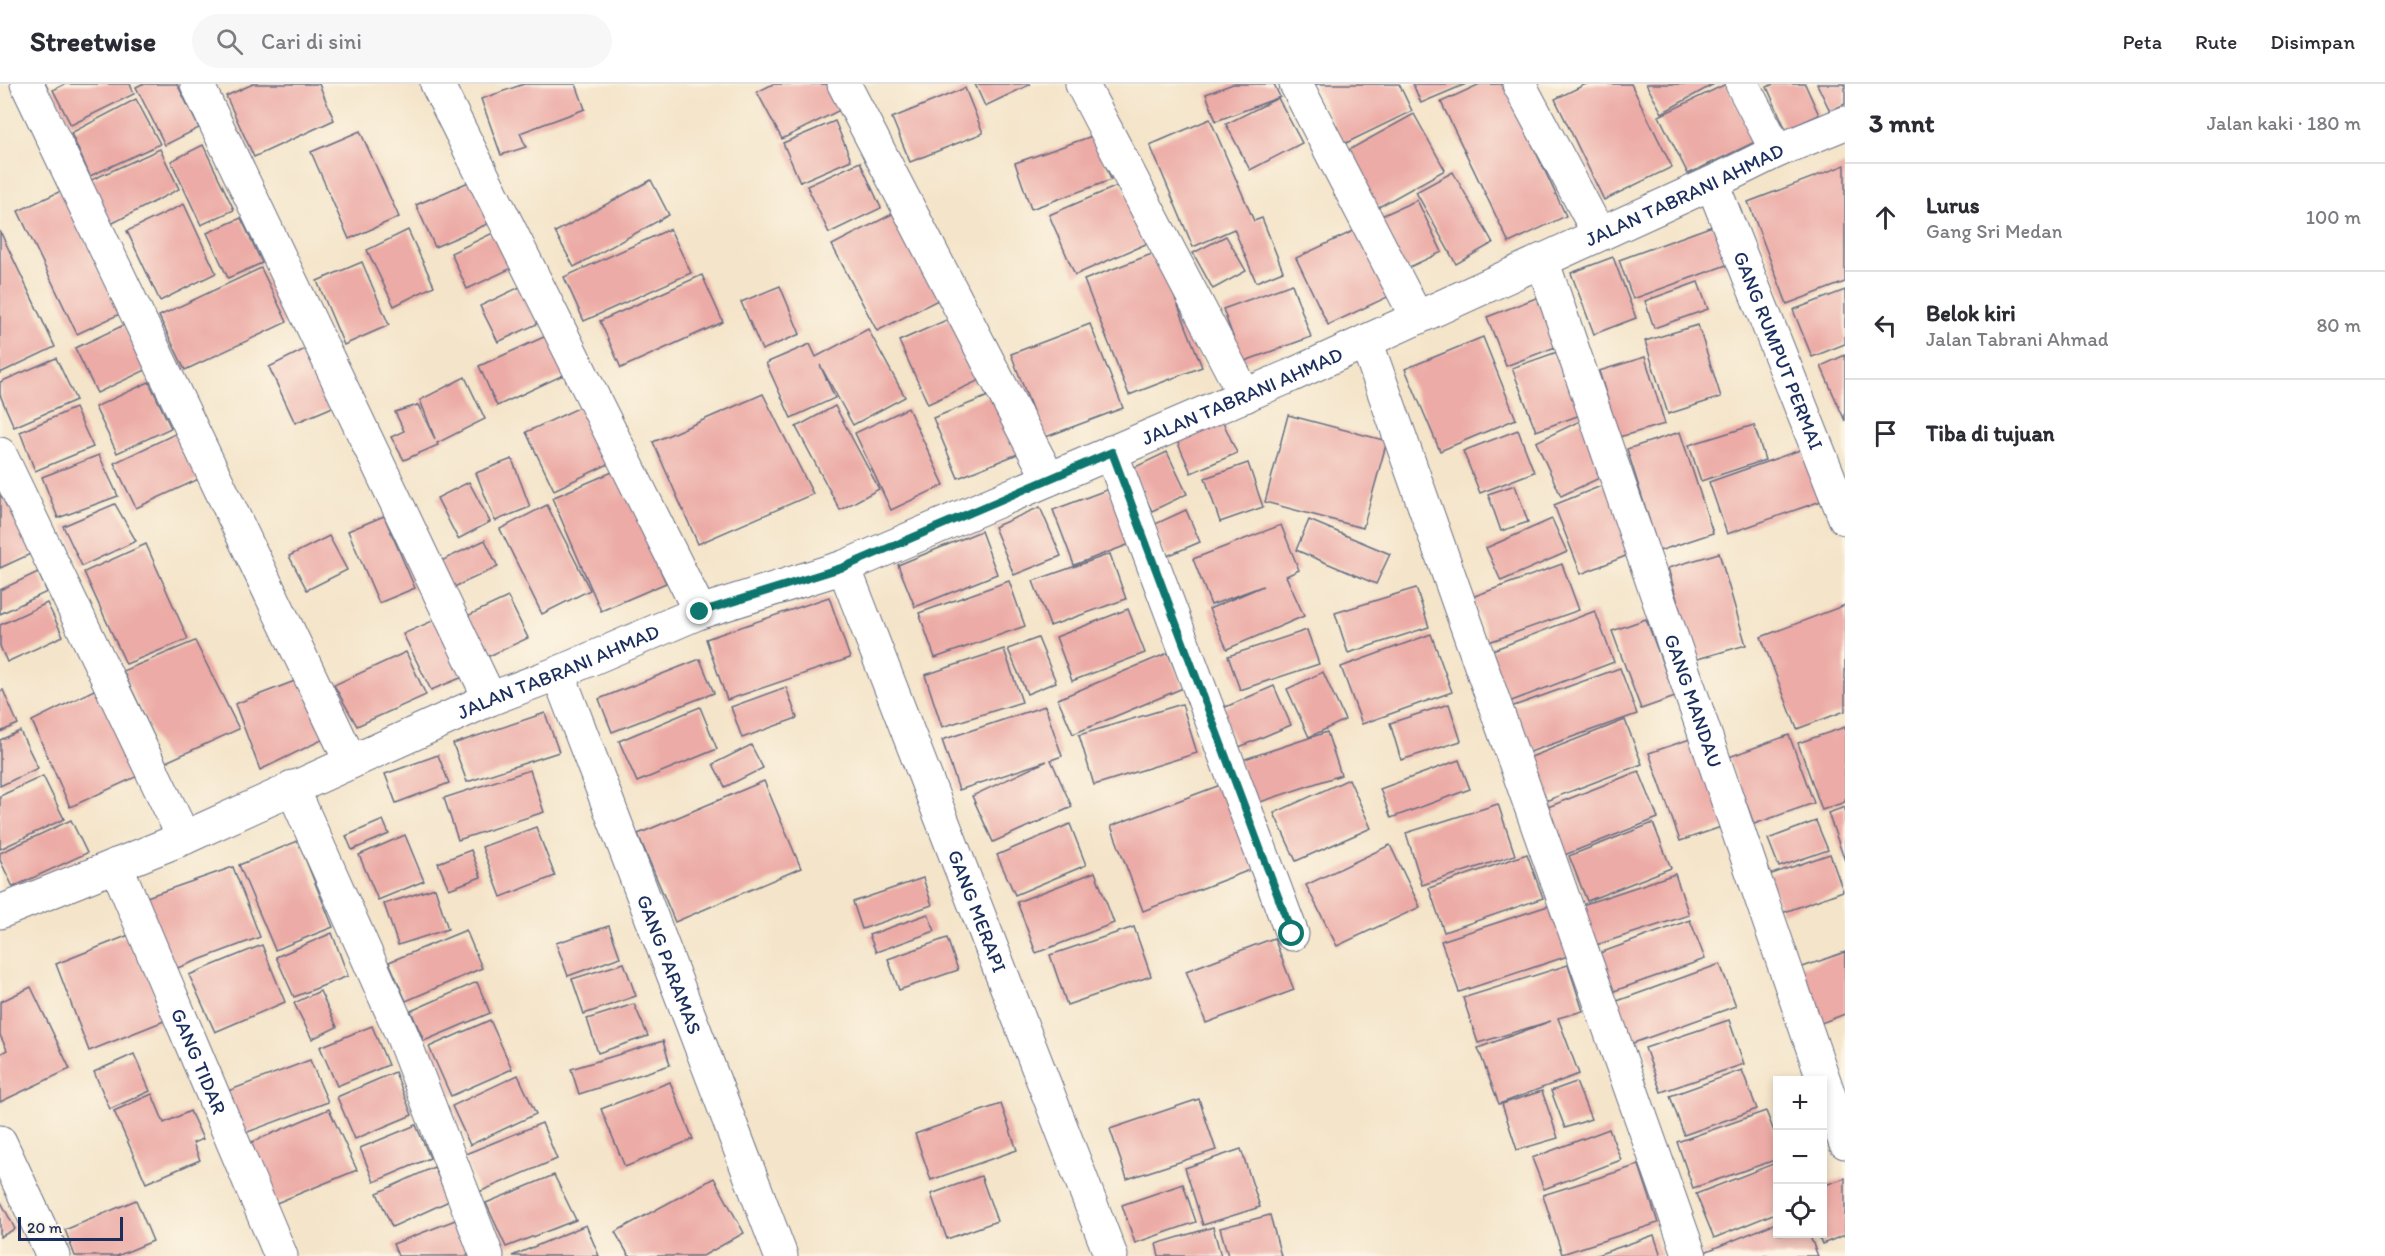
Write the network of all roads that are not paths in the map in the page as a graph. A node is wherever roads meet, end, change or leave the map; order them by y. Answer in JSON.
{"nodes":[{"id":1,"x":27,"y":84,"type":"edge"},
{"id":2,"x":196,"y":84,"type":"edge"},
{"id":3,"x":437,"y":84,"type":"edge"},
{"id":4,"x":844,"y":84,"type":"edge"},
{"id":5,"x":1082,"y":84,"type":"edge"},
{"id":6,"x":1296,"y":84,"type":"edge"},
{"id":7,"x":1519,"y":84,"type":"edge"},
{"id":8,"x":1742,"y":84,"type":"edge"},
{"id":9,"x":1845,"y":123,"type":"edge"},
{"id":10,"x":1777,"y":151,"type":"junction"},
{"id":11,"x":1712,"y":183,"type":"junction"},
{"id":12,"x":1599,"y":234,"type":"junction"},
{"id":13,"x":1542,"y":261,"type":"junction"},
{"id":14,"x":1417,"y":318,"type":"junction"},
{"id":15,"x":1366,"y":341,"type":"junction"},
{"id":16,"x":1245,"y":396,"type":"junction"},
{"id":17,"x":1112,"y":452,"type":"junction"},
{"id":18,"x":0,"y":454,"type":"edge"},
{"id":19,"x":1049,"y":479,"type":"junction"},
{"id":20,"x":1845,"y":518,"type":"edge"},
{"id":21,"x":844,"y":567,"type":"junction"},
{"id":22,"x":700,"y":612,"type":"junction"},
{"id":23,"x":558,"y":673,"type":"junction"},
{"id":24,"x":490,"y":699,"type":"junction"},
{"id":25,"x":351,"y":762,"type":"junction"},
{"id":26,"x":292,"y":788,"type":"junction"},
{"id":27,"x":184,"y":838,"type":"junction"},
{"id":28,"x":116,"y":866,"type":"junction"},
{"id":29,"x":3,"y":903,"type":"edge"},
{"id":30,"x":1292,"y":934,"type":"dead end"},
{"id":31,"x":0,"y":1142,"type":"edge"},
{"id":32,"x":1845,"y":1142,"type":"edge"},
{"id":33,"x":53,"y":1256,"type":"edge"},
{"id":34,"x":281,"y":1256,"type":"edge"},
{"id":35,"x":487,"y":1256,"type":"edge"},
{"id":36,"x":781,"y":1256,"type":"edge"},
{"id":37,"x":1111,"y":1256,"type":"edge"},
{"id":38,"x":1690,"y":1256,"type":"edge"}],
"edges":[{"from":1,"to":25,"type":"street"},
{"from":2,"to":24,"type":"street"},
{"from":3,"to":22,"type":"street"},
{"from":4,"to":19,"type":"street"},
{"from":5,"to":16,"type":"street"},
{"from":6,"to":14,"type":"street"},
{"from":7,"to":12,"type":"street"},
{"from":8,"to":10,"type":"street"},
{"from":9,"to":10,"type":"street","name":"JALAN TABRANI AHMAD"},
{"from":10,"to":11,"type":"street","name":"JALAN TABRANI AHMAD"},
{"from":11,"to":12,"type":"street","name":"JALAN TABRANI AHMAD"},
{"from":11,"to":20,"type":"street","name":"GANG RUMPUT PERMAI"},
{"from":12,"to":13,"type":"street","name":"JALAN TABRANI AHMAD"},
{"from":13,"to":14,"type":"street","name":"JALAN TABRANI AHMAD"},
{"from":13,"to":32,"type":"street","name":"GANG MANDAU"},
{"from":14,"to":15,"type":"street","name":"JALAN TABRANI AHMAD"},
{"from":15,"to":16,"type":"street","name":"JALAN TABRANI AHMAD"},
{"from":15,"to":38,"type":"street"},
{"from":16,"to":17,"type":"street","name":"JALAN TABRANI AHMAD"},
{"from":17,"to":19,"type":"street","name":"JALAN TABRANI AHMAD"},
{"from":17,"to":30,"type":"street"},
{"from":18,"to":27,"type":"street"},
{"from":19,"to":21,"type":"street","name":"JALAN TABRANI AHMAD"},
{"from":21,"to":22,"type":"street","name":"JALAN TABRANI AHMAD"},
{"from":21,"to":37,"type":"street","name":"GANG MERAPI"},
{"from":22,"to":23,"type":"street","name":"JALAN TABRANI AHMAD"},
{"from":23,"to":24,"type":"street","name":"JALAN TABRANI AHMAD"},
{"from":23,"to":36,"type":"street","name":"GANG PARAMAS"},
{"from":24,"to":25,"type":"street","name":"JALAN TABRANI AHMAD"},
{"from":25,"to":26,"type":"street","name":"JALAN TABRANI AHMAD"},
{"from":26,"to":27,"type":"street","name":"JALAN TABRANI AHMAD"},
{"from":26,"to":35,"type":"street"},
{"from":27,"to":28,"type":"street","name":"JALAN TABRANI AHMAD"},
{"from":28,"to":29,"type":"street","name":"JALAN TABRANI AHMAD"},
{"from":28,"to":34,"type":"street","name":"GANG TIDAR"},
{"from":31,"to":33,"type":"street"}]}
